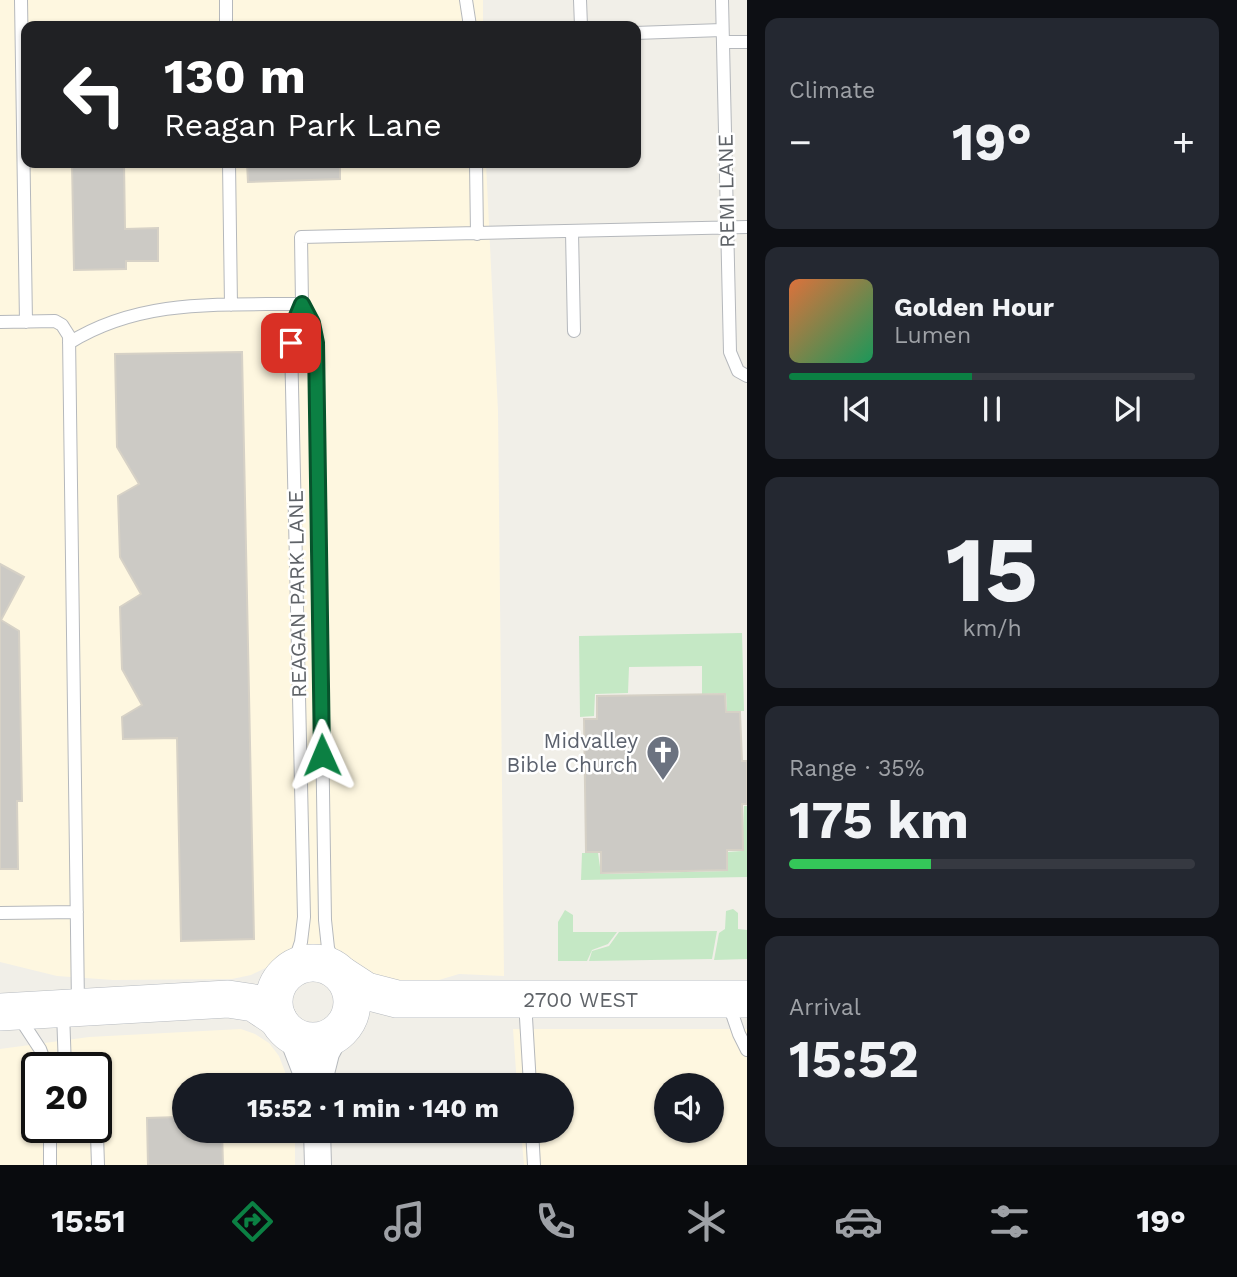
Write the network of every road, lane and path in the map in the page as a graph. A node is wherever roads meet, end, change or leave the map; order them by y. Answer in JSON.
{"nodes":[{"id":1,"x":21,"y":0,"type":"edge"},
{"id":2,"x":226,"y":0,"type":"edge"},
{"id":3,"x":466,"y":0,"type":"edge"},
{"id":4,"x":580,"y":0,"type":"edge"},
{"id":5,"x":722,"y":0,"type":"edge"},
{"id":6,"x":21,"y":21,"type":"edge"},
{"id":7,"x":226,"y":21,"type":"edge"},
{"id":8,"x":469,"y":21,"type":"edge"},
{"id":9,"x":581,"y":21,"type":"edge"},
{"id":10,"x":641,"y":33,"type":"edge"},
{"id":11,"x":723,"y":36,"type":"junction"},
{"id":12,"x":747,"y":41,"type":"edge"},
{"id":13,"x":24,"y":168,"type":"edge"},
{"id":14,"x":229,"y":168,"type":"edge"},
{"id":15,"x":476,"y":168,"type":"edge"},
{"id":16,"x":747,"y":227,"type":"edge"},
{"id":17,"x":727,"y":228,"type":"junction"},
{"id":18,"x":572,"y":232,"type":"junction"},
{"id":19,"x":477,"y":234,"type":"junction"},
{"id":20,"x":302,"y":304,"type":"junction"},
{"id":21,"x":231,"y":305,"type":"junction"},
{"id":22,"x":26,"y":321,"type":"junction"},
{"id":23,"x":0,"y":322,"type":"edge"},
{"id":24,"x":575,"y":331,"type":"dead end"},
{"id":25,"x":69,"y":343,"type":"junction"},
{"id":26,"x":747,"y":376,"type":"edge"},
{"id":27,"x":77,"y":912,"type":"junction"},
{"id":28,"x":0,"y":913,"type":"edge"},
{"id":29,"x":288,"y":973,"type":"junction"},
{"id":30,"x":339,"y":973,"type":"junction"},
{"id":31,"x":228,"y":999,"type":"junction"},
{"id":32,"x":525,"y":999,"type":"junction"},
{"id":33,"x":737,"y":999,"type":"edge"},
{"id":34,"x":415,"y":1000,"type":"junction"},
{"id":35,"x":70,"y":1008,"type":"junction"},
{"id":36,"x":7,"y":1011,"type":"edge"},
{"id":37,"x":285,"y":1028,"type":"junction"},
{"id":38,"x":339,"y":1032,"type":"junction"},
{"id":39,"x":747,"y":1050,"type":"edge"},
{"id":40,"x":40,"y":1052,"type":"edge"},
{"id":41,"x":66,"y":1052,"type":"edge"},
{"id":42,"x":306,"y":1073,"type":"edge"},
{"id":43,"x":321,"y":1073,"type":"edge"},
{"id":44,"x":529,"y":1073,"type":"edge"},
{"id":45,"x":50,"y":1143,"type":"edge"},
{"id":46,"x":97,"y":1143,"type":"edge"},
{"id":47,"x":317,"y":1143,"type":"edge"},
{"id":48,"x":533,"y":1143,"type":"edge"},
{"id":49,"x":50,"y":1165,"type":"edge"},
{"id":50,"x":98,"y":1165,"type":"edge"},
{"id":51,"x":318,"y":1165,"type":"edge"},
{"id":52,"x":534,"y":1165,"type":"edge"}],
"edges":[{"from":1,"to":6,"type":"lane"},
{"from":2,"to":7,"type":"lane"},
{"from":3,"to":8,"type":"lane"},
{"from":4,"to":9,"type":"lane"},
{"from":5,"to":11,"type":"lane","name":"REMI LANE"},
{"from":10,"to":11,"type":"lane"},
{"from":11,"to":12,"type":"lane"},
{"from":11,"to":17,"type":"lane","name":"REMI LANE"},
{"from":13,"to":22,"type":"lane"},
{"from":14,"to":21,"type":"lane"},
{"from":15,"to":19,"type":"lane"},
{"from":16,"to":17,"type":"lane","name":"REAGAN PARK LANE"},
{"from":17,"to":18,"type":"lane","name":"REAGAN PARK LANE"},
{"from":17,"to":26,"type":"lane","name":"REMI LANE"},
{"from":18,"to":19,"type":"lane","name":"REAGAN PARK LANE"},
{"from":18,"to":24,"type":"lane"},
{"from":19,"to":20,"type":"lane","name":"REAGAN PARK LANE"},
{"from":20,"to":21,"type":"lane"},
{"from":20,"to":29,"type":"lane","name":"REAGAN PARK LANE"},
{"from":20,"to":30,"type":"lane","name":"REAGAN PARK LANE"},
{"from":21,"to":25,"type":"lane"},
{"from":22,"to":23,"type":"lane"},
{"from":22,"to":25,"type":"lane"},
{"from":25,"to":27,"type":"lane"},
{"from":27,"to":28,"type":"lane"},
{"from":27,"to":35,"type":"lane"},
{"from":29,"to":30,"type":"main road"},
{"from":29,"to":31,"type":"main road"},
{"from":29,"to":37,"type":"main road"},
{"from":30,"to":34,"type":"main road","name":"2700 WEST"},
{"from":30,"to":38,"type":"main road"},
{"from":31,"to":35,"type":"main road"},
{"from":31,"to":37,"type":"main road"},
{"from":32,"to":33,"type":"main road","name":"2700 WEST"},
{"from":32,"to":34,"type":"main road","name":"2700 WEST"},
{"from":32,"to":44,"type":"lane"},
{"from":33,"to":39,"type":"lane"},
{"from":34,"to":38,"type":"main road","name":"2700 WEST"},
{"from":35,"to":36,"type":"main road"},
{"from":35,"to":41,"type":"lane"},
{"from":36,"to":40,"type":"lane"},
{"from":37,"to":38,"type":"main road"},
{"from":37,"to":42,"type":"street"},
{"from":38,"to":43,"type":"street"},
{"from":45,"to":49,"type":"lane"},
{"from":46,"to":50,"type":"lane"},
{"from":47,"to":51,"type":"street"},
{"from":48,"to":52,"type":"lane"}]}
